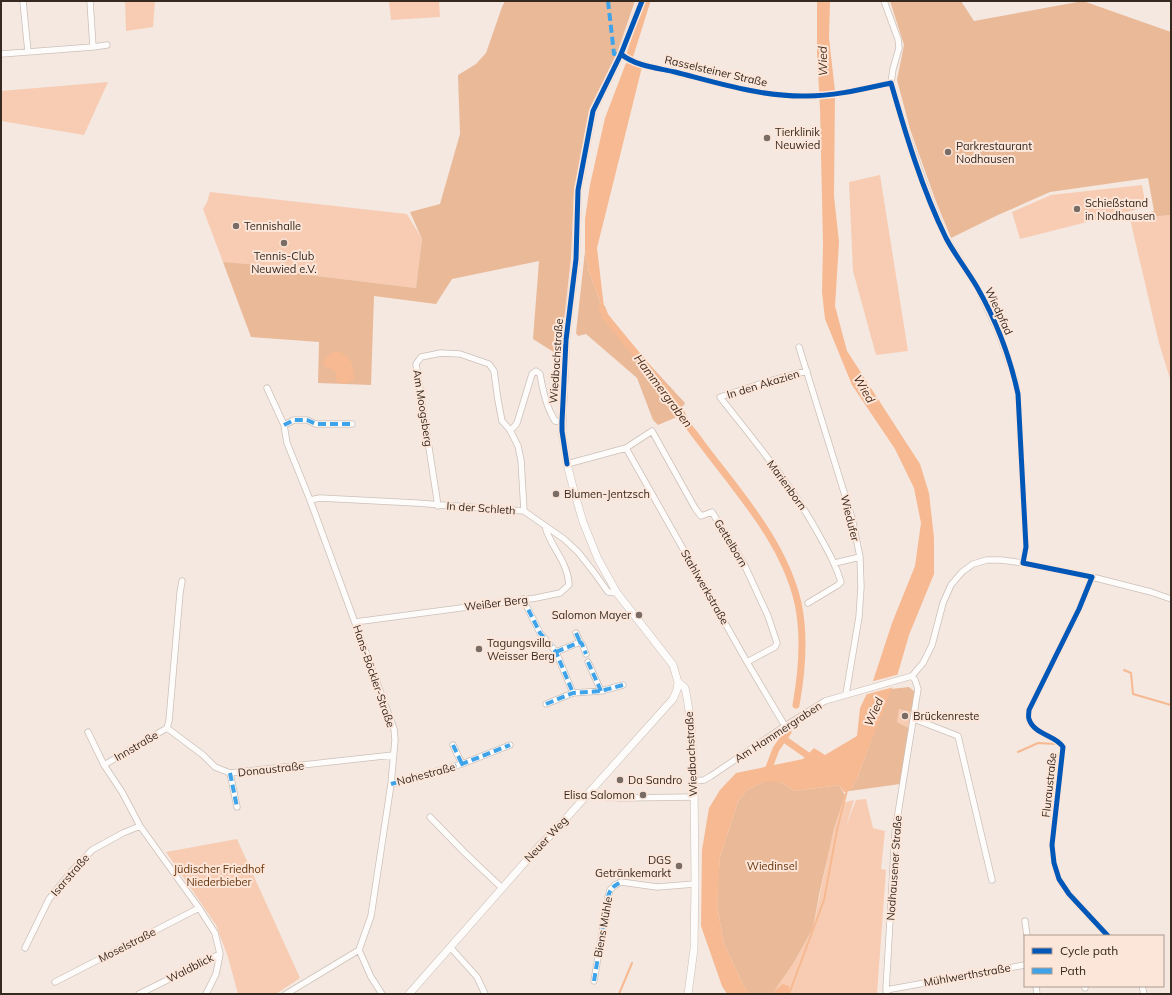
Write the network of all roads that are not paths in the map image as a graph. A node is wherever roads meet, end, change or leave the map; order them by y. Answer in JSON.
{"nodes":[{"id":1,"x":23,"y":1,"type":"edge"},
{"id":2,"x":90,"y":1,"type":"edge"},
{"id":3,"x":642,"y":1,"type":"edge"},
{"id":4,"x":884,"y":1,"type":"edge"},
{"id":5,"x":107,"y":45,"type":"dead end"},
{"id":6,"x":93,"y":47,"type":"junction"},
{"id":7,"x":28,"y":52,"type":"junction"},
{"id":8,"x":1,"y":54,"type":"edge"},
{"id":9,"x":621,"y":54,"type":"junction"},
{"id":10,"x":809,"y":96,"type":"dead end"},
{"id":11,"x":799,"y":346,"type":"dead end"},
{"id":12,"x":807,"y":371,"type":"junction"},
{"id":13,"x":267,"y":388,"type":"dead end"},
{"id":14,"x":720,"y":397,"type":"joint"},
{"id":15,"x":562,"y":422,"type":"junction"},
{"id":16,"x":352,"y":424,"type":"dead end"},
{"id":17,"x":284,"y":425,"type":"junction"},
{"id":18,"x":510,"y":430,"type":"junction"},
{"id":19,"x":626,"y":448,"type":"junction"},
{"id":20,"x":567,"y":464,"type":"junction"},
{"id":21,"x":310,"y":500,"type":"junction"},
{"id":22,"x":438,"y":506,"type":"junction"},
{"id":23,"x":524,"y":511,"type":"junction"},
{"id":24,"x":544,"y":526,"type":"junction"},
{"id":25,"x":860,"y":557,"type":"junction"},
{"id":26,"x":835,"y":563,"type":"junction"},
{"id":27,"x":1023,"y":563,"type":"junction"},
{"id":28,"x":1092,"y":578,"type":"junction"},
{"id":29,"x":182,"y":581,"type":"dead end"},
{"id":30,"x":617,"y":593,"type":"junction"},
{"id":31,"x":523,"y":599,"type":"junction"},
{"id":32,"x":1171,"y":599,"type":"edge"},
{"id":33,"x":808,"y":603,"type":"dead end"},
{"id":34,"x":355,"y":622,"type":"junction"},
{"id":35,"x":576,"y":633,"type":"dead end"},
{"id":36,"x":580,"y":642,"type":"junction"},
{"id":37,"x":556,"y":652,"type":"junction"},
{"id":38,"x":586,"y":654,"type":"dead end"},
{"id":39,"x":588,"y":662,"type":"dead end"},
{"id":40,"x":747,"y":662,"type":"junction"},
{"id":41,"x":912,"y":676,"type":"junction"},
{"id":42,"x":678,"y":682,"type":"junction"},
{"id":43,"x":622,"y":685,"type":"dead end"},
{"id":44,"x":601,"y":691,"type":"junction"},
{"id":45,"x":573,"y":693,"type":"junction"},
{"id":46,"x":846,"y":694,"type":"junction"},
{"id":47,"x":546,"y":704,"type":"dead end"},
{"id":48,"x":914,"y":719,"type":"junction"},
{"id":49,"x":785,"y":726,"type":"junction"},
{"id":50,"x":167,"y":728,"type":"junction"},
{"id":51,"x":88,"y":732,"type":"dead end"},
{"id":52,"x":453,"y":745,"type":"dead end"},
{"id":53,"x":510,"y":745,"type":"dead end"},
{"id":54,"x":393,"y":754,"type":"junction"},
{"id":55,"x":104,"y":764,"type":"junction"},
{"id":56,"x":462,"y":764,"type":"junction"},
{"id":57,"x":230,"y":773,"type":"junction"},
{"id":58,"x":694,"y":781,"type":"junction"},
{"id":59,"x":391,"y":784,"type":"junction"},
{"id":60,"x":589,"y":793,"type":"junction"},
{"id":61,"x":694,"y":798,"type":"junction"},
{"id":62,"x":237,"y":807,"type":"dead end"},
{"id":63,"x":430,"y":817,"type":"dead end"},
{"id":64,"x":140,"y":826,"type":"junction"},
{"id":65,"x":992,"y":880,"type":"dead end"},
{"id":66,"x":695,"y":884,"type":"junction"},
{"id":67,"x":502,"y":888,"type":"junction"},
{"id":68,"x":199,"y":908,"type":"junction"},
{"id":69,"x":1025,"y":921,"type":"dead end"},
{"id":70,"x":1027,"y":935,"type":"edge"},
{"id":71,"x":1107,"y":935,"type":"edge"},
{"id":72,"x":25,"y":948,"type":"dead end"},
{"id":73,"x":451,"y":948,"type":"junction"},
{"id":74,"x":359,"y":950,"type":"junction"},
{"id":75,"x":220,"y":954,"type":"junction"},
{"id":76,"x":1024,"y":965,"type":"edge"},
{"id":77,"x":594,"y":981,"type":"dead end"},
{"id":78,"x":55,"y":982,"type":"dead end"},
{"id":79,"x":886,"y":992,"type":"edge"},
{"id":80,"x":139,"y":994,"type":"edge"},
{"id":81,"x":206,"y":994,"type":"edge"},
{"id":82,"x":286,"y":994,"type":"edge"},
{"id":83,"x":382,"y":994,"type":"edge"},
{"id":84,"x":409,"y":994,"type":"edge"},
{"id":85,"x":485,"y":994,"type":"edge"},
{"id":86,"x":688,"y":994,"type":"edge"}],
"edges":[{"from":1,"to":7,"type":"street"},
{"from":2,"to":6,"type":"street"},
{"from":3,"to":9,"type":"main road","name":"Wiedbachstraße"},
{"from":4,"to":27,"type":"street","name":"Wiedpfad"},
{"from":5,"to":6,"type":"street"},
{"from":6,"to":7,"type":"street"},
{"from":7,"to":8,"type":"street"},
{"from":9,"to":10,"type":"street","name":"Rasselsteiner Straße"},
{"from":9,"to":15,"type":"main road","name":"Wiedbachstraße"},
{"from":11,"to":12,"type":"street","name":"Wiedufer"},
{"from":12,"to":14,"type":"street","name":"In den Akazien"},
{"from":12,"to":25,"type":"street","name":"Wiedufer"},
{"from":13,"to":17,"type":"street","name":"Hans-Böckler-Straße"},
{"from":14,"to":26,"type":"street","name":"Marienborn"},
{"from":15,"to":18,"type":"street"},
{"from":15,"to":20,"type":"main road","name":"Wiedbachstraße"},
{"from":16,"to":17,"type":"street"},
{"from":17,"to":21,"type":"street","name":"Hans-Böckler-Straße"},
{"from":18,"to":22,"type":"street","name":"Am Moogsberg"},
{"from":18,"to":23,"type":"street","name":"Am Moogsberg"},
{"from":19,"to":20,"type":"street"},
{"from":19,"to":40,"type":"street","name":"Stahlwerkstraße"},
{"from":19,"to":40,"type":"street","name":"Gettelborn"},
{"from":20,"to":30,"type":"main road","name":"Wiedbachstraße"},
{"from":21,"to":22,"type":"street","name":"In der Schleth"},
{"from":21,"to":34,"type":"street","name":"Hans-Böckler-Straße"},
{"from":22,"to":23,"type":"street","name":"In der Schleth"},
{"from":23,"to":24,"type":"street","name":"In der Schleth"},
{"from":24,"to":30,"type":"street","name":"In der Schleth"},
{"from":24,"to":31,"type":"street","name":"Weißer Berg"},
{"from":25,"to":26,"type":"street"},
{"from":25,"to":46,"type":"street","name":"Wiedufer"},
{"from":26,"to":33,"type":"street","name":"Marienborn"},
{"from":27,"to":28,"type":"street"},
{"from":27,"to":41,"type":"street"},
{"from":28,"to":32,"type":"street"},
{"from":28,"to":71,"type":"street","name":"Fluraustraße"},
{"from":29,"to":50,"type":"street"},
{"from":30,"to":42,"type":"main road","name":"Wiedbachstraße"},
{"from":31,"to":34,"type":"street","name":"Weißer Berg"},
{"from":31,"to":37,"type":"street"},
{"from":34,"to":54,"type":"street","name":"Hans-Böckler-Straße"},
{"from":35,"to":36,"type":"street"},
{"from":36,"to":37,"type":"street"},
{"from":36,"to":38,"type":"street"},
{"from":37,"to":45,"type":"street"},
{"from":39,"to":44,"type":"street"},
{"from":40,"to":49,"type":"street","name":"Stahlwerkstraße"},
{"from":41,"to":46,"type":"street","name":"Am Hammergraben"},
{"from":41,"to":48,"type":"street","name":"Nodhausener Straße"},
{"from":42,"to":58,"type":"main road","name":"Wiedbachstraße"},
{"from":42,"to":60,"type":"main road","name":"Neuer Weg"},
{"from":43,"to":44,"type":"street"},
{"from":44,"to":45,"type":"street"},
{"from":45,"to":47,"type":"street"},
{"from":46,"to":49,"type":"street","name":"Am Hammergraben"},
{"from":48,"to":65,"type":"street"},
{"from":48,"to":79,"type":"street","name":"Nodhausener Straße"},
{"from":49,"to":58,"type":"street","name":"Am Hammergraben"},
{"from":50,"to":55,"type":"street","name":"Innstraße"},
{"from":50,"to":57,"type":"street","name":"Donaustraße"},
{"from":51,"to":55,"type":"street"},
{"from":52,"to":56,"type":"street","name":"Nahestraße"},
{"from":53,"to":56,"type":"street","name":"Nahestraße"},
{"from":54,"to":57,"type":"street","name":"Donaustraße"},
{"from":54,"to":59,"type":"street","name":"Hans-Böckler-Straße"},
{"from":55,"to":64,"type":"street"},
{"from":56,"to":59,"type":"street","name":"Nahestraße"},
{"from":57,"to":62,"type":"street"},
{"from":58,"to":61,"type":"main road","name":"Wiedbachstraße"},
{"from":59,"to":74,"type":"street","name":"Hans-Böckler-Straße"},
{"from":60,"to":61,"type":"street"},
{"from":60,"to":67,"type":"main road","name":"Neuer Weg"},
{"from":61,"to":66,"type":"main road","name":"Wiedbachstraße"},
{"from":63,"to":67,"type":"street"},
{"from":64,"to":68,"type":"street"},
{"from":64,"to":72,"type":"street","name":"Isarstraße"},
{"from":66,"to":77,"type":"street","name":"Biens Mühle"},
{"from":66,"to":86,"type":"main road","name":"Wiedbachstraße"},
{"from":67,"to":73,"type":"main road","name":"Neuer Weg"},
{"from":68,"to":75,"type":"street"},
{"from":68,"to":78,"type":"street","name":"Moselstraße"},
{"from":69,"to":70,"type":"street"},
{"from":73,"to":84,"type":"main road","name":"Neuer Weg"},
{"from":73,"to":85,"type":"street"},
{"from":74,"to":82,"type":"street"},
{"from":74,"to":83,"type":"street"},
{"from":75,"to":80,"type":"street","name":"Waldblick"},
{"from":75,"to":81,"type":"street"},
{"from":76,"to":79,"type":"street","name":"Mühlwerthstraße"}]}
